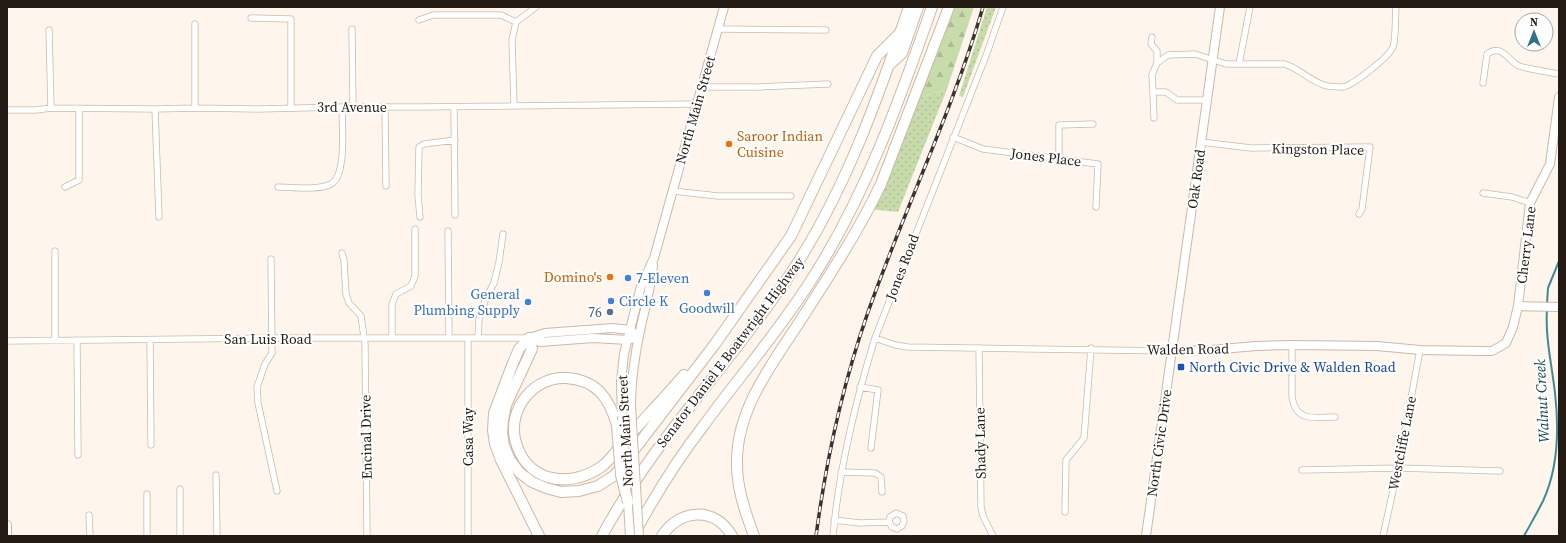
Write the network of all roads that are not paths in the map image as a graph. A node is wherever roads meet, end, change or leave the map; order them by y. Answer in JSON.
{"nodes":[{"id":1,"x":536,"y":7,"type":"edge"},
{"id":2,"x":724,"y":7,"type":"edge"},
{"id":3,"x":909,"y":7,"type":"edge"},
{"id":4,"x":918,"y":7,"type":"edge"},
{"id":5,"x":932,"y":7,"type":"edge"},
{"id":6,"x":949,"y":7,"type":"edge"},
{"id":7,"x":1002,"y":7,"type":"edge"},
{"id":8,"x":1220,"y":7,"type":"edge"},
{"id":9,"x":1250,"y":7,"type":"edge"},
{"id":10,"x":1396,"y":7,"type":"edge"},
{"id":11,"x":251,"y":18,"type":"dead end"},
{"id":12,"x":419,"y":20,"type":"dead end"},
{"id":13,"x":516,"y":22,"type":"junction"},
{"id":14,"x":195,"y":24,"type":"dead end"},
{"id":15,"x":718,"y":28,"type":"junction"},
{"id":16,"x":352,"y":29,"type":"dead end"},
{"id":17,"x":49,"y":30,"type":"dead end"},
{"id":18,"x":826,"y":30,"type":"dead end"},
{"id":19,"x":900,"y":33,"type":"junction"},
{"id":20,"x":1152,"y":37,"type":"dead end"},
{"id":21,"x":1213,"y":60,"type":"junction"},
{"id":22,"x":1157,"y":63,"type":"junction"},
{"id":23,"x":1239,"y":64,"type":"junction"},
{"id":24,"x":888,"y":66,"type":"junction"},
{"id":25,"x":1559,"y":74,"type":"edge"},
{"id":26,"x":1483,"y":83,"type":"dead end"},
{"id":27,"x":828,"y":84,"type":"dead end"},
{"id":28,"x":702,"y":87,"type":"junction"},
{"id":29,"x":1154,"y":92,"type":"junction"},
{"id":30,"x":1559,"y":97,"type":"edge"},
{"id":31,"x":1207,"y":100,"type":"junction"},
{"id":32,"x":697,"y":104,"type":"junction"},
{"id":33,"x":342,"y":106,"type":"junction"},
{"id":34,"x":514,"y":106,"type":"junction"},
{"id":35,"x":291,"y":107,"type":"junction"},
{"id":36,"x":353,"y":107,"type":"junction"},
{"id":37,"x":385,"y":107,"type":"junction"},
{"id":38,"x":454,"y":107,"type":"junction"},
{"id":39,"x":51,"y":108,"type":"junction"},
{"id":40,"x":195,"y":108,"type":"junction"},
{"id":41,"x":79,"y":109,"type":"junction"},
{"id":42,"x":155,"y":109,"type":"junction"},
{"id":43,"x":7,"y":110,"type":"edge"},
{"id":44,"x":1154,"y":118,"type":"dead end"},
{"id":45,"x":1093,"y":124,"type":"dead end"},
{"id":46,"x":954,"y":137,"type":"junction"},
{"id":47,"x":454,"y":140,"type":"junction"},
{"id":48,"x":1201,"y":142,"type":"junction"},
{"id":49,"x":1059,"y":159,"type":"junction"},
{"id":50,"x":386,"y":186,"type":"dead end"},
{"id":51,"x":65,"y":187,"type":"dead end"},
{"id":52,"x":278,"y":187,"type":"dead end"},
{"id":53,"x":673,"y":191,"type":"junction"},
{"id":54,"x":1483,"y":194,"type":"dead end"},
{"id":55,"x":791,"y":196,"type":"dead end"},
{"id":56,"x":1530,"y":203,"type":"junction"},
{"id":57,"x":1096,"y":207,"type":"dead end"},
{"id":58,"x":1359,"y":214,"type":"dead end"},
{"id":59,"x":455,"y":216,"type":"dead end"},
{"id":60,"x":159,"y":217,"type":"dead end"},
{"id":61,"x":420,"y":217,"type":"dead end"},
{"id":62,"x":415,"y":229,"type":"dead end"},
{"id":63,"x":448,"y":231,"type":"dead end"},
{"id":64,"x":503,"y":234,"type":"dead end"},
{"id":65,"x":55,"y":251,"type":"dead end"},
{"id":66,"x":342,"y":253,"type":"dead end"},
{"id":67,"x":654,"y":258,"type":"junction"},
{"id":68,"x":271,"y":259,"type":"dead end"},
{"id":69,"x":1518,"y":306,"type":"junction"},
{"id":70,"x":1557,"y":307,"type":"edge"},
{"id":71,"x":630,"y":330,"type":"junction"},
{"id":72,"x":639,"y":336,"type":"junction"},
{"id":73,"x":272,"y":338,"type":"junction"},
{"id":74,"x":364,"y":338,"type":"junction"},
{"id":75,"x":392,"y":338,"type":"junction"},
{"id":76,"x":449,"y":338,"type":"junction"},
{"id":77,"x":468,"y":338,"type":"junction"},
{"id":78,"x":478,"y":338,"type":"junction"},
{"id":79,"x":529,"y":338,"type":"junction"},
{"id":80,"x":875,"y":338,"type":"junction"},
{"id":81,"x":55,"y":340,"type":"junction"},
{"id":82,"x":77,"y":340,"type":"junction"},
{"id":83,"x":150,"y":340,"type":"junction"},
{"id":84,"x":628,"y":340,"type":"junction"},
{"id":85,"x":7,"y":341,"type":"edge"},
{"id":86,"x":715,"y":344,"type":"junction"},
{"id":87,"x":1292,"y":345,"type":"junction"},
{"id":88,"x":1502,"y":346,"type":"joint"},
{"id":89,"x":979,"y":348,"type":"junction"},
{"id":90,"x":1091,"y":348,"type":"junction"},
{"id":91,"x":1172,"y":350,"type":"junction"},
{"id":92,"x":1420,"y":350,"type":"junction"},
{"id":93,"x":860,"y":387,"type":"junction"},
{"id":94,"x":1335,"y":417,"type":"dead end"},
{"id":95,"x":620,"y":421,"type":"junction"},
{"id":96,"x":151,"y":445,"type":"dead end"},
{"id":97,"x":871,"y":448,"type":"dead end"},
{"id":98,"x":78,"y":456,"type":"dead end"},
{"id":99,"x":1398,"y":468,"type":"junction"},
{"id":100,"x":1302,"y":470,"type":"dead end"},
{"id":101,"x":1500,"y":470,"type":"dead end"},
{"id":102,"x":841,"y":472,"type":"junction"},
{"id":103,"x":216,"y":474,"type":"dead end"},
{"id":104,"x":180,"y":488,"type":"dead end"},
{"id":105,"x":277,"y":491,"type":"dead end"},
{"id":106,"x":882,"y":492,"type":"dead end"},
{"id":107,"x":146,"y":494,"type":"dead end"},
{"id":108,"x":628,"y":502,"type":"joint"},
{"id":109,"x":1065,"y":512,"type":"dead end"},
{"id":110,"x":90,"y":515,"type":"dead end"},
{"id":111,"x":834,"y":520,"type":"junction"},
{"id":112,"x":889,"y":522,"type":"dead end"},
{"id":113,"x":7,"y":525,"type":"edge"},
{"id":114,"x":7,"y":536,"type":"edge"},
{"id":115,"x":90,"y":536,"type":"edge"},
{"id":116,"x":147,"y":536,"type":"edge"},
{"id":117,"x":180,"y":536,"type":"edge"},
{"id":118,"x":217,"y":536,"type":"edge"},
{"id":119,"x":367,"y":536,"type":"edge"},
{"id":120,"x":468,"y":536,"type":"edge"},
{"id":121,"x":539,"y":536,"type":"edge"},
{"id":122,"x":602,"y":536,"type":"edge"},
{"id":123,"x":632,"y":536,"type":"edge"},
{"id":124,"x":639,"y":536,"type":"edge"},
{"id":125,"x":662,"y":536,"type":"edge"},
{"id":126,"x":732,"y":536,"type":"edge"},
{"id":127,"x":754,"y":536,"type":"edge"},
{"id":128,"x":833,"y":536,"type":"edge"},
{"id":129,"x":993,"y":536,"type":"edge"},
{"id":130,"x":1146,"y":536,"type":"edge"},
{"id":131,"x":1383,"y":536,"type":"edge"}],
"edges":[{"from":1,"to":13,"type":"street"},
{"from":2,"to":15,"type":"main road","name":"North Main Street"},
{"from":3,"to":19,"type":"highway","name":"Senator Daniel E Boatwright Highway"},
{"from":4,"to":24,"type":"highway"},
{"from":5,"to":123,"type":"highway","name":"Senator Daniel E Boatwright Highway"},
{"from":6,"to":127,"type":"highway"},
{"from":7,"to":46,"type":"street","name":"Jones Road"},
{"from":8,"to":21,"type":"main road","name":"Oak Road"},
{"from":9,"to":23,"type":"street"},
{"from":10,"to":23,"type":"street"},
{"from":11,"to":35,"type":"street"},
{"from":12,"to":13,"type":"street"},
{"from":13,"to":34,"type":"street"},
{"from":14,"to":40,"type":"street"},
{"from":15,"to":18,"type":"street"},
{"from":15,"to":28,"type":"main road","name":"North Main Street"},
{"from":16,"to":36,"type":"street"},
{"from":17,"to":39,"type":"street"},
{"from":19,"to":24,"type":"highway","name":"Senator Daniel E Boatwright Highway"},
{"from":19,"to":86,"type":"highway"},
{"from":20,"to":22,"type":"street"},
{"from":21,"to":22,"type":"street"},
{"from":21,"to":23,"type":"street"},
{"from":21,"to":31,"type":"main road","name":"Oak Road"},
{"from":22,"to":29,"type":"street"},
{"from":24,"to":122,"type":"highway","name":"Senator Daniel E Boatwright Highway"},
{"from":25,"to":26,"type":"street"},
{"from":27,"to":28,"type":"street"},
{"from":28,"to":32,"type":"main road","name":"North Main Street"},
{"from":29,"to":31,"type":"street"},
{"from":29,"to":44,"type":"street"},
{"from":30,"to":56,"type":"main road","name":"Cherry Lane"},
{"from":31,"to":48,"type":"main road","name":"Oak Road"},
{"from":32,"to":34,"type":"street","name":"3rd Avenue"},
{"from":32,"to":53,"type":"main road","name":"North Main Street"},
{"from":33,"to":35,"type":"street","name":"3rd Avenue"},
{"from":33,"to":36,"type":"street","name":"3rd Avenue"},
{"from":33,"to":52,"type":"street"},
{"from":34,"to":38,"type":"street","name":"3rd Avenue"},
{"from":35,"to":40,"type":"street","name":"3rd Avenue"},
{"from":36,"to":37,"type":"street","name":"3rd Avenue"},
{"from":37,"to":38,"type":"street","name":"3rd Avenue"},
{"from":37,"to":50,"type":"street"},
{"from":38,"to":47,"type":"street"},
{"from":39,"to":41,"type":"street","name":"3rd Avenue"},
{"from":39,"to":43,"type":"street","name":"3rd Avenue"},
{"from":40,"to":42,"type":"street","name":"3rd Avenue"},
{"from":41,"to":42,"type":"street","name":"3rd Avenue"},
{"from":41,"to":51,"type":"street"},
{"from":42,"to":60,"type":"street"},
{"from":45,"to":49,"type":"street"},
{"from":46,"to":49,"type":"street","name":"Jones Place"},
{"from":46,"to":80,"type":"street","name":"Jones Road"},
{"from":47,"to":59,"type":"street"},
{"from":47,"to":61,"type":"street"},
{"from":48,"to":58,"type":"street","name":"Kingston Place"},
{"from":48,"to":91,"type":"main road","name":"Oak Road"},
{"from":49,"to":57,"type":"street","name":"Jones Place"},
{"from":53,"to":55,"type":"street"},
{"from":53,"to":67,"type":"main road","name":"North Main Street"},
{"from":54,"to":56,"type":"street"},
{"from":56,"to":69,"type":"main road","name":"Cherry Lane"},
{"from":62,"to":75,"type":"street"},
{"from":63,"to":76,"type":"street"},
{"from":64,"to":78,"type":"street"},
{"from":65,"to":81,"type":"street"},
{"from":66,"to":74,"type":"street","name":"Encinal Drive"},
{"from":67,"to":71,"type":"main road","name":"North Main Street"},
{"from":67,"to":72,"type":"main road","name":"North Main Street"},
{"from":68,"to":73,"type":"street"},
{"from":69,"to":70,"type":"main road"},
{"from":69,"to":88,"type":"main road","name":"Cherry Lane"},
{"from":71,"to":72,"type":"main road","name":"San Luis Road"},
{"from":71,"to":79,"type":"main road","name":"San Luis Road"},
{"from":71,"to":84,"type":"main road","name":"North Main Street"},
{"from":72,"to":84,"type":"main road","name":"San Luis Road"},
{"from":72,"to":124,"type":"main road","name":"North Main Street","bridge":true},
{"from":73,"to":74,"type":"street","name":"San Luis Road"},
{"from":73,"to":83,"type":"street","name":"San Luis Road"},
{"from":73,"to":105,"type":"street"},
{"from":74,"to":75,"type":"street","name":"San Luis Road"},
{"from":74,"to":119,"type":"street","name":"Encinal Drive"},
{"from":75,"to":76,"type":"street","name":"San Luis Road"},
{"from":76,"to":77,"type":"street","name":"San Luis Road"},
{"from":77,"to":78,"type":"street","name":"San Luis Road"},
{"from":77,"to":120,"type":"street","name":"Casa Way"},
{"from":78,"to":79,"type":"street","name":"San Luis Road"},
{"from":79,"to":84,"type":"main road","name":"San Luis Road"},
{"from":79,"to":86,"type":"highway"},
{"from":79,"to":121,"type":"highway"},
{"from":80,"to":89,"type":"street","name":"Walden Road"},
{"from":80,"to":93,"type":"street","name":"Jones Road"},
{"from":81,"to":82,"type":"street","name":"San Luis Road"},
{"from":81,"to":85,"type":"street","name":"San Luis Road"},
{"from":82,"to":83,"type":"street","name":"San Luis Road"},
{"from":82,"to":98,"type":"street"},
{"from":83,"to":96,"type":"street"},
{"from":84,"to":95,"type":"main road","name":"North Main Street"},
{"from":86,"to":95,"type":"highway"},
{"from":87,"to":91,"type":"main road","name":"Walden Road"},
{"from":87,"to":92,"type":"main road","name":"Walden Road"},
{"from":87,"to":94,"type":"street"},
{"from":88,"to":92,"type":"main road","name":"Walden Road"},
{"from":89,"to":90,"type":"street","name":"Walden Road"},
{"from":89,"to":129,"type":"street","name":"Shady Lane"},
{"from":90,"to":91,"type":"street","name":"Walden Road"},
{"from":90,"to":109,"type":"street"},
{"from":91,"to":130,"type":"main road","name":"North Civic Drive"},
{"from":92,"to":99,"type":"street","name":"Westcliffe Lane"},
{"from":93,"to":97,"type":"street"},
{"from":93,"to":102,"type":"street","name":"Jones Road"},
{"from":95,"to":108,"type":"highway","bridge":true},
{"from":99,"to":100,"type":"street"},
{"from":99,"to":101,"type":"street"},
{"from":99,"to":131,"type":"street","name":"Westcliffe Lane"},
{"from":102,"to":106,"type":"street"},
{"from":102,"to":111,"type":"street","name":"Jones Road"},
{"from":103,"to":118,"type":"street"},
{"from":104,"to":117,"type":"street"},
{"from":107,"to":116,"type":"street"},
{"from":108,"to":123,"type":"main road","name":"North Main Street"},
{"from":110,"to":115,"type":"street"},
{"from":111,"to":112,"type":"street"},
{"from":111,"to":128,"type":"street","name":"Jones Road"},
{"from":113,"to":114,"type":"main road"},
{"from":125,"to":126,"type":"highway"}]}
